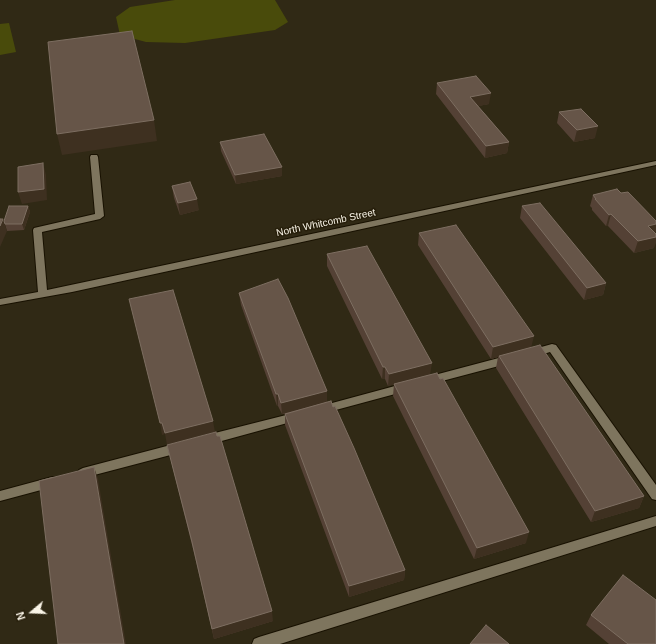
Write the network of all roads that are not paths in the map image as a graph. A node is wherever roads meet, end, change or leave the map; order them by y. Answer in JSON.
{"nodes":[{"id":1,"x":94,"y":156,"type":"dead end"},
{"id":2,"x":656,"y":163,"type":"edge"},
{"id":3,"x":43,"y":294,"type":"junction"},
{"id":4,"x":0,"y":302,"type":"edge"},
{"id":5,"x":656,"y":495,"type":"edge"},
{"id":6,"x":0,"y":496,"type":"edge"},
{"id":7,"x":656,"y":520,"type":"edge"},
{"id":8,"x":259,"y":644,"type":"edge"}],
"edges":[{"from":1,"to":3,"type":"lane"},
{"from":2,"to":3,"type":"lane","name":"North Whitcomb Street"},
{"from":3,"to":4,"type":"lane","name":"North Whitcomb Street"},
{"from":5,"to":6,"type":"lane"},
{"from":7,"to":8,"type":"lane"}]}
